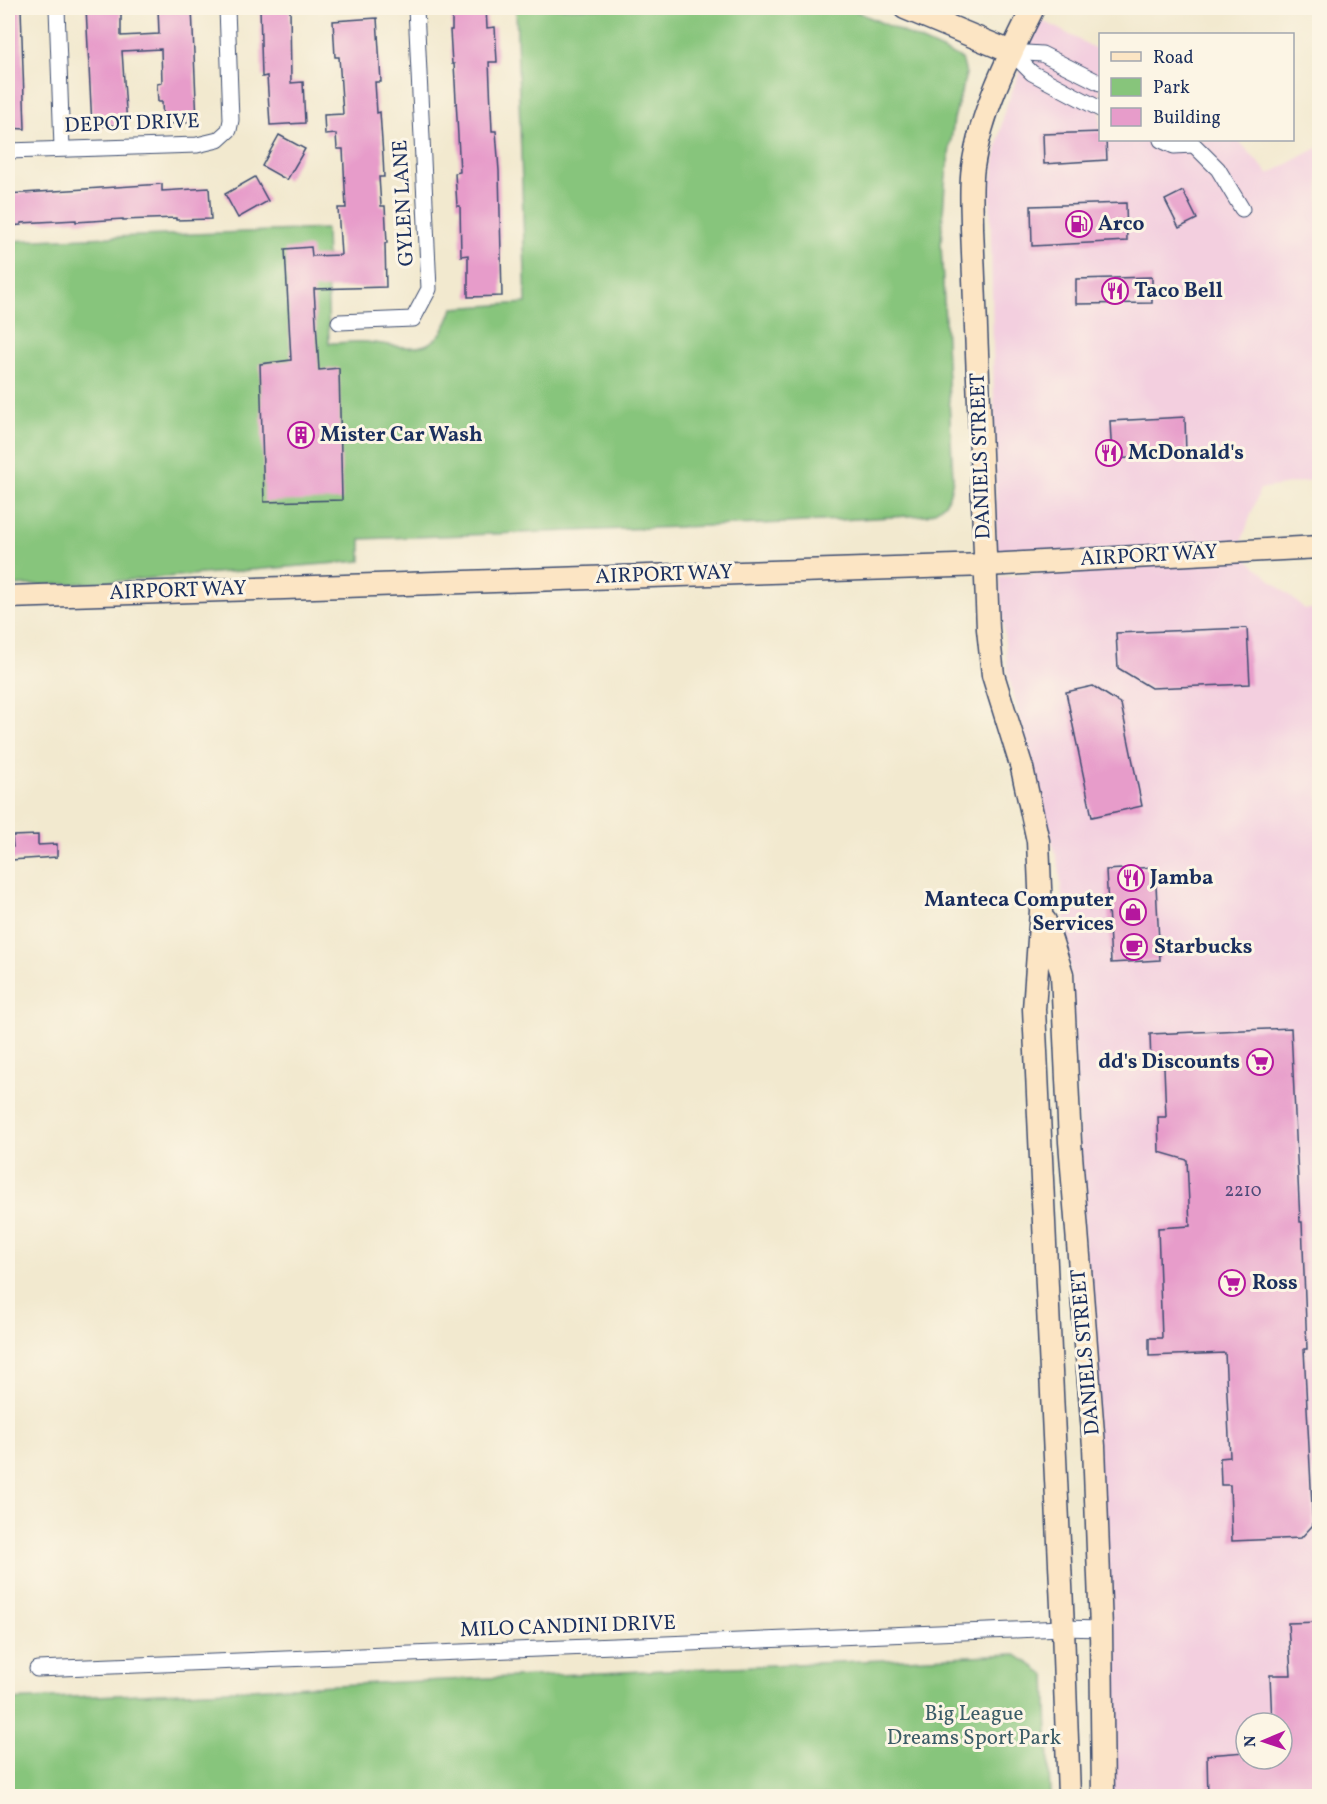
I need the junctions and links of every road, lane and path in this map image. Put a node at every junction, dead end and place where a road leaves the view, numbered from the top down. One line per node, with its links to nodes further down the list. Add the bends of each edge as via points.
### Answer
1 (57, 8): 11 (street)
2 (227, 8): 11 (street, DEPOT DRIVE, via 231,120 229,130 219,140 197,145)
3 (416, 8): 14 (street, GYLEN LANE, via 429,289 413,318)
4 (905, 8): 6 (main road)
5 (1033, 8): 6 (main road, DANIELS STREET)
6 (1011, 52): 7 (street, via 1042,54); 8 (street, via 1032,73); 16 (main road, DANIELS STREET, via 986,114 973,170)
7 (1099, 82)
8 (1099, 108)
9 (1163, 141): 10 (street, via 1174,146)
10 (1191, 142): 13 (street, via 1218,169)
11 (62, 148): 12 (street, DEPOT DRIVE)
12 (8, 151)
13 (1242, 209)
14 (339, 322)
15 (1320, 547): 16 (main road, AIRPORT WAY)
16 (986, 565): 17 (main road, AIRPORT WAY); 18 (main road, DANIELS STREET, via 993,675 1022,768 1038,841)
17 (8, 597)
18 (1041, 911): 19 (main road, DANIELS STREET, via 1034,1009); 20 (main road, DANIELS STREET, via 1062,974 1070,1142 1094,1446)
19 (1063, 1628): 20 (street, MILO CANDINI DRIVE); 21 (street, MILO CANDINI DRIVE); 22 (main road, DANIELS STREET)
20 (1101, 1629): 23 (main road, DANIELS STREET)
21 (37, 1669)
22 (1069, 1797)
23 (1103, 1797)

